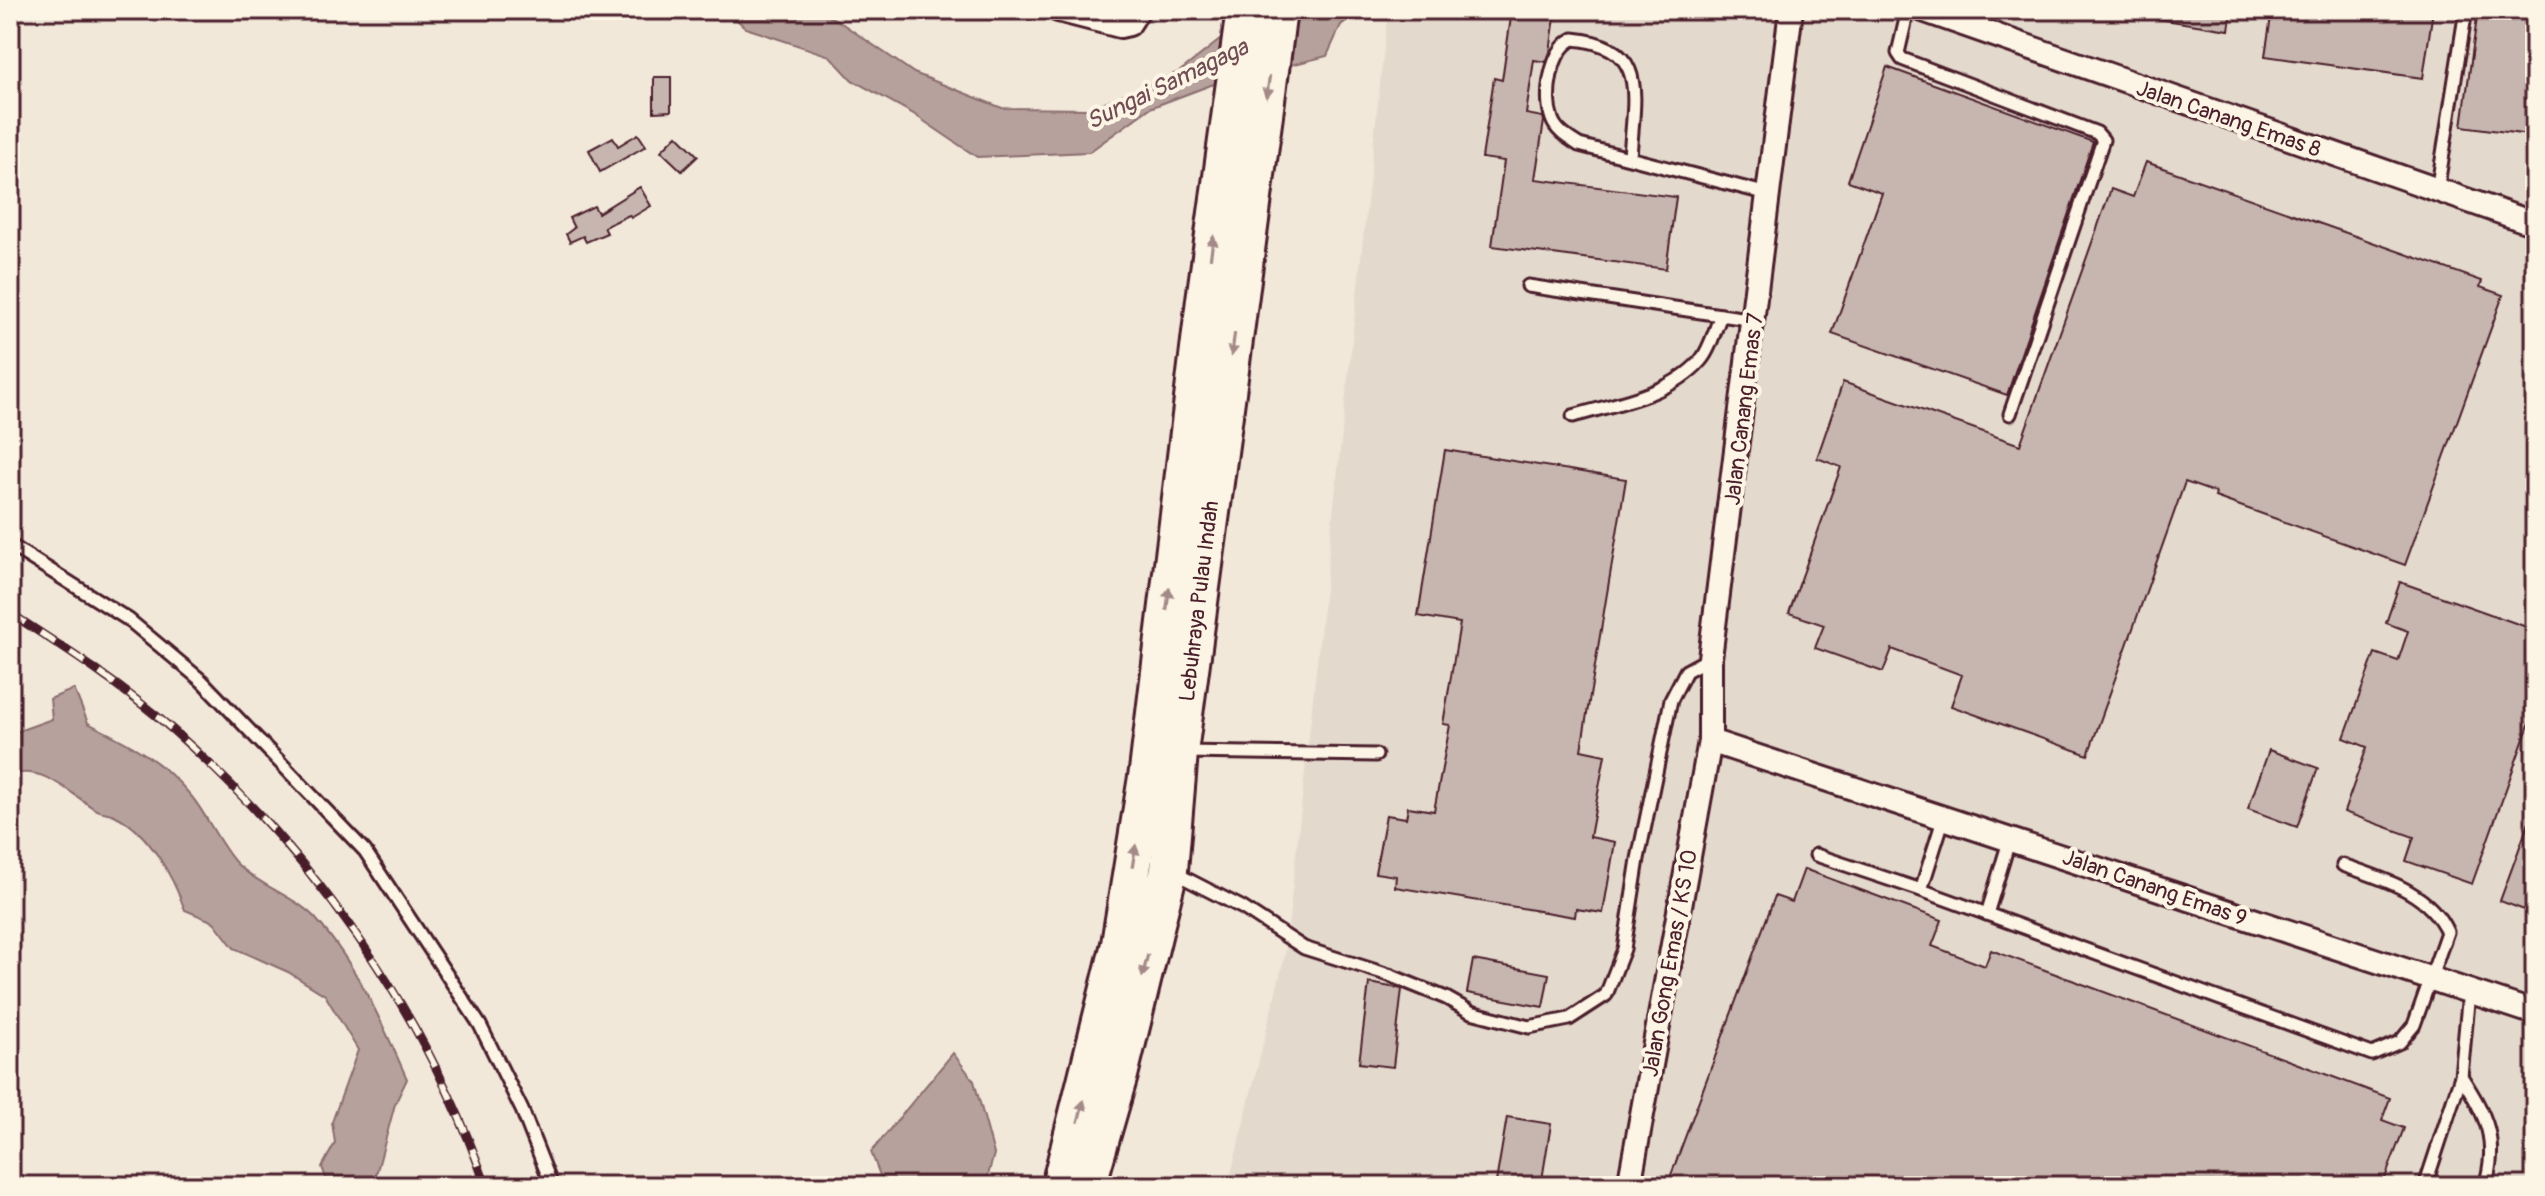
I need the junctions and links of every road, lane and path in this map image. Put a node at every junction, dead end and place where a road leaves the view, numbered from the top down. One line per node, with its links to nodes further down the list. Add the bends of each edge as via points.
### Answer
1 (1061, 10): 2 (street, via 1120,26 1129,24)
2 (1138, 10)
3 (1245, 10): 16 (main road, Lebuhraya Pulau Indah, one-way to 3)
4 (1278, 10): 16 (main road, Lebuhraya Pulau Indah, one-way to 16)
5 (1791, 10): 11 (street, Jalan Canang Emas 7)
6 (1908, 10): 17 (lane, via 1898,53 1902,59 2097,133 2103,140)
7 (1923, 10): 10 (street, Jalan Canang Emas 8)
8 (2466, 10): 10 (lane)
9 (1630, 158): 9 (lane, via 1634,83 1627,63 1612,48 1573,39 1557,55 1548,98 1553,121 1579,145); 11 (lane)
10 (2437, 192): 12 (street, Jalan Canang Emas 8)
11 (1768, 194): 15 (street, Jalan Canang Emas 7)
12 (2535, 224)
13 (1528, 286): 14 (lane)
14 (1721, 315): 15 (lane); 18 (lane, via 1702,360 1683,375 1651,392)
15 (1755, 321): 20 (street, Jalan Canang Emas 7)
16 (1207, 413): 22 (main road, Lebuhraya Pulau Indah); 36 (main road, Lebuhraya Pulau Indah, one-way to 16, via 1120,944)
17 (2010, 414)
18 (1573, 416)
19 (10, 545): 35 (lane, via 129,620 202,681 365,851 480,1025)
20 (1710, 658): 21 (street, Jalan Canang Emas 7); 28 (lane, via 1686,671 1671,700 1624,949 1606,995 1569,1019 1529,1027 1471,1012 1389,975 1304,948 1243,908)
21 (1710, 741): 24 (street, Jalan Canang Emas 9); 38 (street, Jalan Gong Emas / KS 10)
22 (1179, 752): 23 (lane); 28 (main road, Lebuhraya Pulau Indah)
23 (1376, 755)
24 (1944, 817): 25 (street, Jalan Canang Emas 9); 29 (lane)
25 (2010, 838): 30 (lane); 31 (street, Jalan Canang Emas 9)
26 (1816, 855): 29 (lane)
27 (2343, 865): 31 (lane, via 2398,885 2439,913 2447,932)
28 (1169, 870): 37 (main road, Lebuhraya Pulau Indah, one-way to 37)
29 (1921, 890): 30 (lane)
30 (1987, 914): 31 (lane, via 2372,1054 2407,1034)
31 (2432, 980): 32 (street, Jalan Canang Emas 9)
32 (2469, 992): 33 (street, Jalan Canang Emas 9); 34 (lane)
33 (2535, 1013)
34 (2461, 1076): 39 (lane); 40 (lane, via 2482,1109 2491,1137 2492,1162)
35 (552, 1186)
36 (1060, 1186)
37 (1087, 1186)
38 (1629, 1186)
39 (2425, 1186)
40 (2485, 1186)

